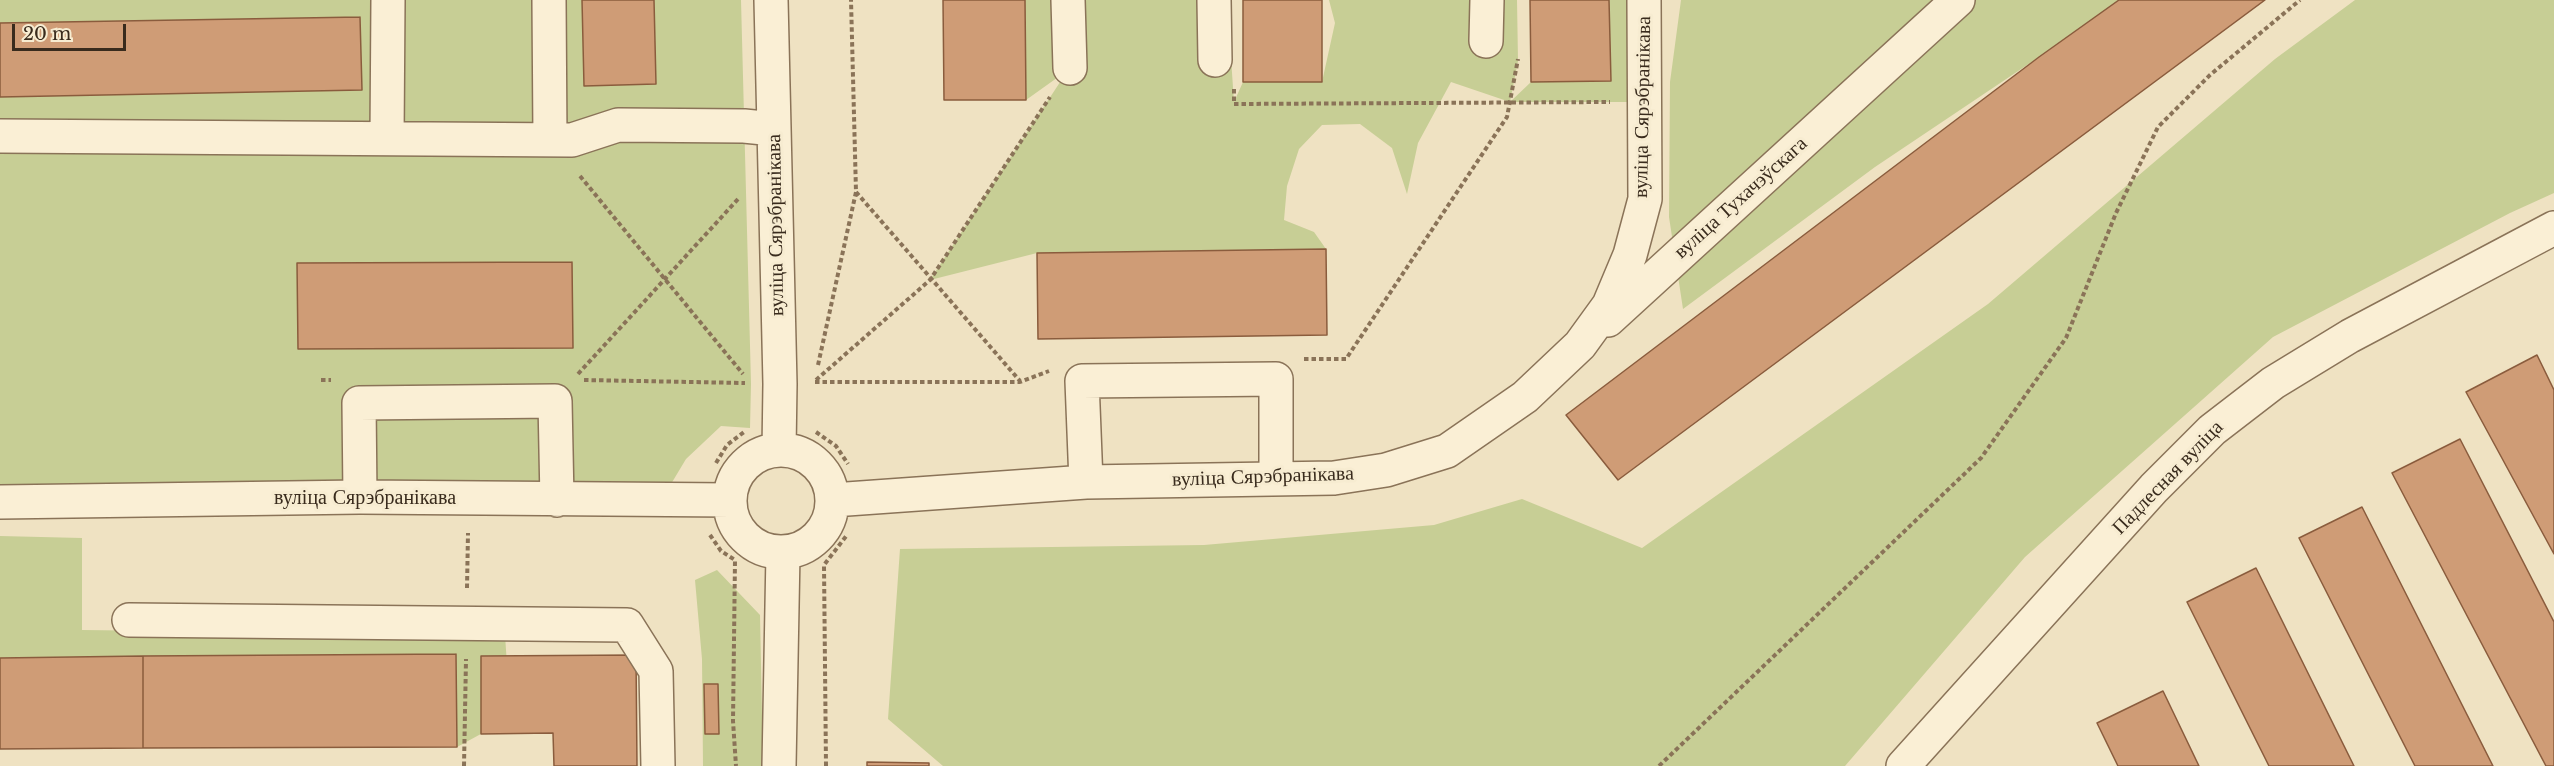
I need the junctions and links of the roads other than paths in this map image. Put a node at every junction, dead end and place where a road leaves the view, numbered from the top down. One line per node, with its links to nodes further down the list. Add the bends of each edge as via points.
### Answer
1 (388, 0): 14 (street)
2 (549, 0): 15 (street)
3 (771, 0): 12 (street, вуліца Сярэбранікава)
4 (1068, 0): 10 (street)
5 (1214, 0): 11 (street)
6 (1487, 0): 9 (street)
7 (1644, 0): 17 (street, вуліца Сярэбранікава, via 1644,199 1626,266 1609,305 1580,345)
8 (1958, 0): 17 (street, вуліца Тухачэўскага)
9 (1486, 41)
10 (1070, 68)
11 (1224, 71)
12 (774, 129): 15 (street, via 618,125 572,140); 18 (street, вуліца Сярэбранікава)
13 (0, 136): 14 (street)
14 (387, 138): 15 (street)
15 (550, 139)
16 (2554, 228): 30 (street, Падлесная вуліца, via 2350,336 2273,383 2212,429)
17 (1525, 397): 19 (street, вуліца Сярэбранікава, via 1447,451 1386,470 1334,478)
18 (779, 450): 22 (street, via 750,460); 24 (street, via 802,455 822,470)
19 (1276, 479): 20 (street, вуліца Сярэбранікава); 20 (street, via 1276,379 1082,381)
20 (1086, 482): 24 (street, вуліца Сярэбранікава)
21 (360, 497): 23 (street, вуліца Сярэбранікава); 23 (street, via 359,403 555,401); 25 (street, вуліца Сярэбранікава)
22 (718, 499): 23 (street, вуліца Сярэбранікава); 26 (street, via 740,531 759,547)
23 (557, 500)
24 (844, 500): 26 (street, via 819,536 799,550)
25 (0, 502)
26 (783, 553): 29 (street)
27 (129, 620): 28 (street, via 627,625 656,671)
28 (658, 766)
29 (779, 766)
30 (1903, 766)

